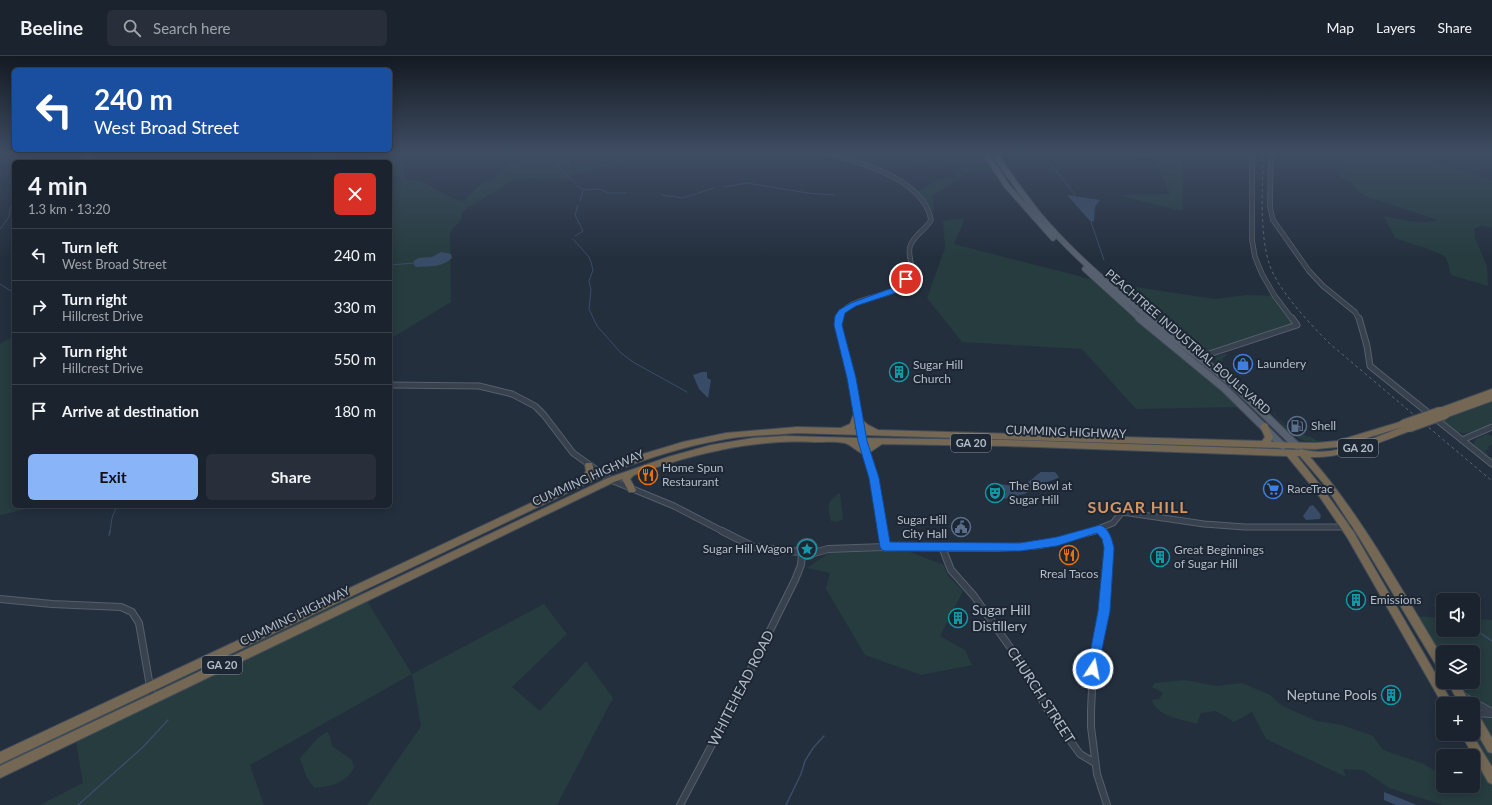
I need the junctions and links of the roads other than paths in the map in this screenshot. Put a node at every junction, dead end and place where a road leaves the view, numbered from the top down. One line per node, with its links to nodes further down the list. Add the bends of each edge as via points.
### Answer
1 (910, 188): 12 (street, via 920,196 931,220 911,244 908,252 910,270 900,286 853,305 839,316 838,325)
2 (1009, 188): 7 (main road, PEACHTREE INDUSTRIAL BOULEVARD, via 1040,225 1122,304)
3 (1017, 188): 6 (main road, PEACHTREE INDUSTRIAL BOULEVARD, via 1047,224 1084,262)
4 (1252, 188): 6 (street, via 1252,240 1258,266 1284,309 1298,325)
5 (1270, 188): 20 (street, via 1273,220 1309,271 1355,312 1360,320 1370,366)
6 (1200, 357): 7 (street); 23 (main road, PEACHTREE INDUSTRIAL BOULEVARD, via 1256,405)
7 (1190, 360): 13 (main road, PEACHTREE INDUSTRIAL BOULEVARD)
8 (392, 385): 29 (street, via 479,386 512,394 535,406 574,453)
9 (1492, 392): 11 (highway, GA 20)
10 (1492, 398): 11 (highway, GA 20)
11 (1442, 413): 14 (highway, GA 20, bridge)
12 (858, 418): 16 (highway, via 853,426); 17 (street); 18 (highway, via 865,427)
13 (1264, 426): 21 (highway, via 1269,437 1266,443); 22 (main road, PEACHTREE INDUSTRIAL BOULEVARD)
14 (1406, 426): 23 (highway, GA 20, via 1337,444); 27 (highway, GA 20, via 1358,448)
15 (1492, 427): 20 (street)
16 (842, 432): 17 (highway, CUMMING HIGHWAY / GA 20); 31 (highway, CUMMING HIGHWAY / GA 20, via 790,431 726,436 659,451)
17 (862, 437): 18 (highway, CUMMING HIGHWAY / GA 20); 19 (highway, CUMMING HIGHWAY / GA 20); 24 (street)
18 (882, 437): 21 (highway, CUMMING HIGHWAY / GA 20); 24 (highway); 25 (highway, CUMMING HIGHWAY / GA 20)
19 (846, 440): 24 (highway); 30 (highway, CUMMING HIGHWAY / GA 20, via 793,438 754,441 691,452)
20 (1462, 440): 28 (street)
21 (1260, 445): 22 (highway, GA 20)
22 (1283, 446): 23 (highway, GA 20); 25 (highway, PEACHTREE INDUSTRIAL BOULEVARD)
23 (1297, 446): 26 (highway, PEACHTREE INDUSTRIAL BOULEVARD)
24 (866, 452): 41 (street, via 874,478)
25 (1290, 454): 26 (highway, GA 20); 36 (highway, PEACHTREE INDUSTRIAL BOULEVARD)
26 (1304, 454): 27 (highway, GA 20); 33 (highway, PEACHTREE INDUSTRIAL BOULEVARD)
27 (1324, 454): 33 (highway, via 1317,460)
28 (1492, 464)
29 (589, 465): 31 (street); 34 (highway, via 590,471)
30 (631, 472): 32 (highway, CUMMING HIGHWAY / GA 20); 35 (highway, via 626,479)
31 (602, 473): 32 (street); 34 (highway, CUMMING HIGHWAY / GA 20)
32 (611, 480): 35 (street); 55 (highway, CUMMING HIGHWAY / GA 20)
33 (1327, 482): 37 (highway, PEACHTREE INDUSTRIAL BOULEVARD)
34 (581, 483): 50 (highway, CUMMING HIGHWAY / GA 20)
35 (632, 490): 44 (street, via 674,506 747,544)
36 (1346, 527): 37 (street); 38 (street, via 1245,527 1122,512 1113,523); 53 (highway, PEACHTREE INDUSTRIAL BOULEVARD)
37 (1358, 527): 49 (highway, PEACHTREE INDUSTRIAL BOULEVARD)
38 (1100, 529): 42 (street, via 1041,545 998,548); 62 (street, via 1109,543 1104,611 1091,694)
39 (801, 545): 40 (street); 44 (street); 45 (street)
40 (812, 545): 43 (street); 46 (street, via 815,548)
41 (885, 547): 42 (street); 43 (street)
42 (942, 547): 62 (street, CHURCH STREET, via 951,570 974,596 1033,680 1044,706 1080,754)
43 (828, 549): 46 (street)
44 (785, 550): 45 (street)
45 (801, 553): 46 (street); 47 (street, WHITEHEAD ROAD, via 803,558)
46 (812, 554): 47 (street, WHITEHEAD ROAD)
47 (799, 569): 65 (street, WHITEHEAD ROAD, via 713,744)
48 (0, 599): 50 (street, via 121,607 132,612 140,623)
49 (1436, 655)
50 (150, 687): 55 (street); 61 (highway, CUMMING HIGHWAY / GA 20)
51 (1456, 689): 52 (highway)
52 (1459, 693): 54 (highway); 56 (street)
53 (1444, 697)
54 (1462, 697)
55 (152, 698): 63 (highway, CUMMING HIGHWAY / GA 20)
56 (1492, 713): 57 (street)
57 (1480, 714)
58 (1480, 727): 60 (highway)
59 (1470, 741): 64 (highway)
60 (1492, 748)
61 (0, 758)
62 (1093, 762): 66 (street)
63 (0, 772)
64 (1492, 778)
65 (680, 805)
66 (1107, 805)

